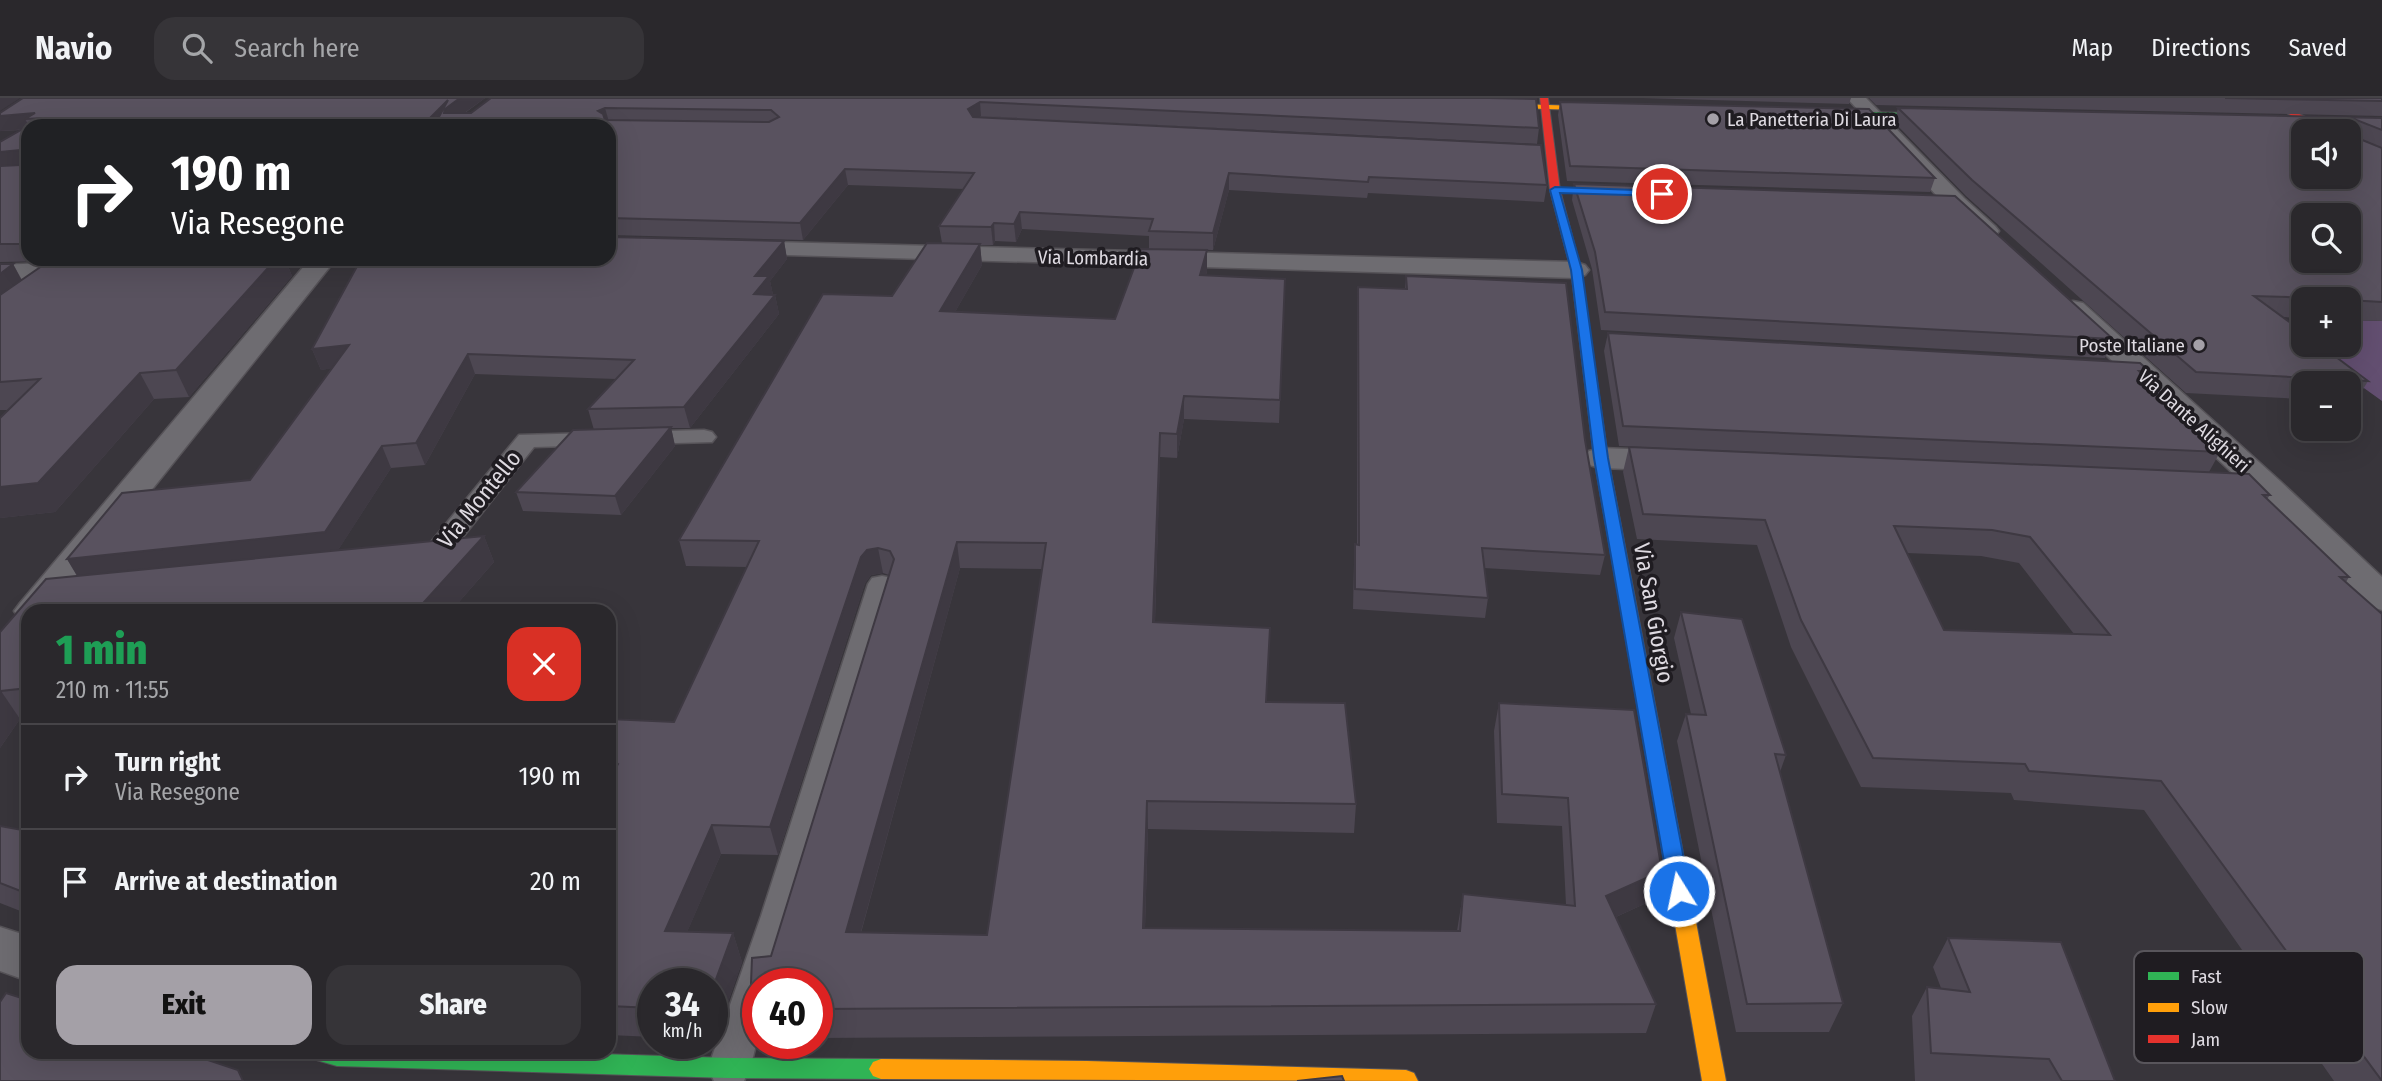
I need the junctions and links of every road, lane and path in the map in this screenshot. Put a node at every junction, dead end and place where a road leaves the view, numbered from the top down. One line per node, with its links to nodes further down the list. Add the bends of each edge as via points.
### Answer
1 (2262, 98): 8 (street)
2 (1545, 103): 3 (street); 5 (street); 12 (street, Via San Giorgio)
3 (1465, 105)
4 (1864, 106): 6 (street); 7 (street); 16 (street, via 1943,203)
5 (1625, 109)
6 (1804, 112)
7 (1969, 116)
8 (2308, 119)
9 (2273, 123): 10 (street)
10 (2291, 124)
11 (1524, 151): 12 (street)
12 (1551, 153): 13 (street, Via San Giorgio)
13 (1555, 190): 14 (street); 20 (street, Via San Giorgio)
14 (1583, 191)
15 (706, 247): 20 (street, Via Lombardia)
16 (2006, 249)
17 (309, 266): 35 (street)
18 (116, 269): 19 (street)
19 (62, 270): 21 (street); 23 (street)
20 (1576, 270): 27 (street, Via San Giorgio, via 1599,341)
21 (0, 273)
22 (2056, 294): 25 (street, Via Dante Alighieri)
23 (21, 301)
24 (2097, 369): 25 (street)
25 (2139, 371): 30 (street, Via Dante Alighieri)
26 (704, 437): 31 (lane, Via Montello, via 527,440 434,555)
27 (1601, 458): 28 (street); 43 (street, Via San Giorgio)
28 (1712, 463)
29 (2226, 486): 30 (street)
30 (2268, 488): 34 (street, Via Dante Alighieri)
31 (392, 559)
32 (883, 584): 40 (lane)
33 (86, 593): 36 (lane)
34 (2382, 597)
35 (39, 604)
36 (58, 604)
37 (0, 948): 38 (street)
38 (21, 956)
39 (326, 1063): 40 (street)
40 (729, 1068): 41 (street)
41 (1088, 1076): 42 (street)
42 (1406, 1081)
43 (1714, 1081)

